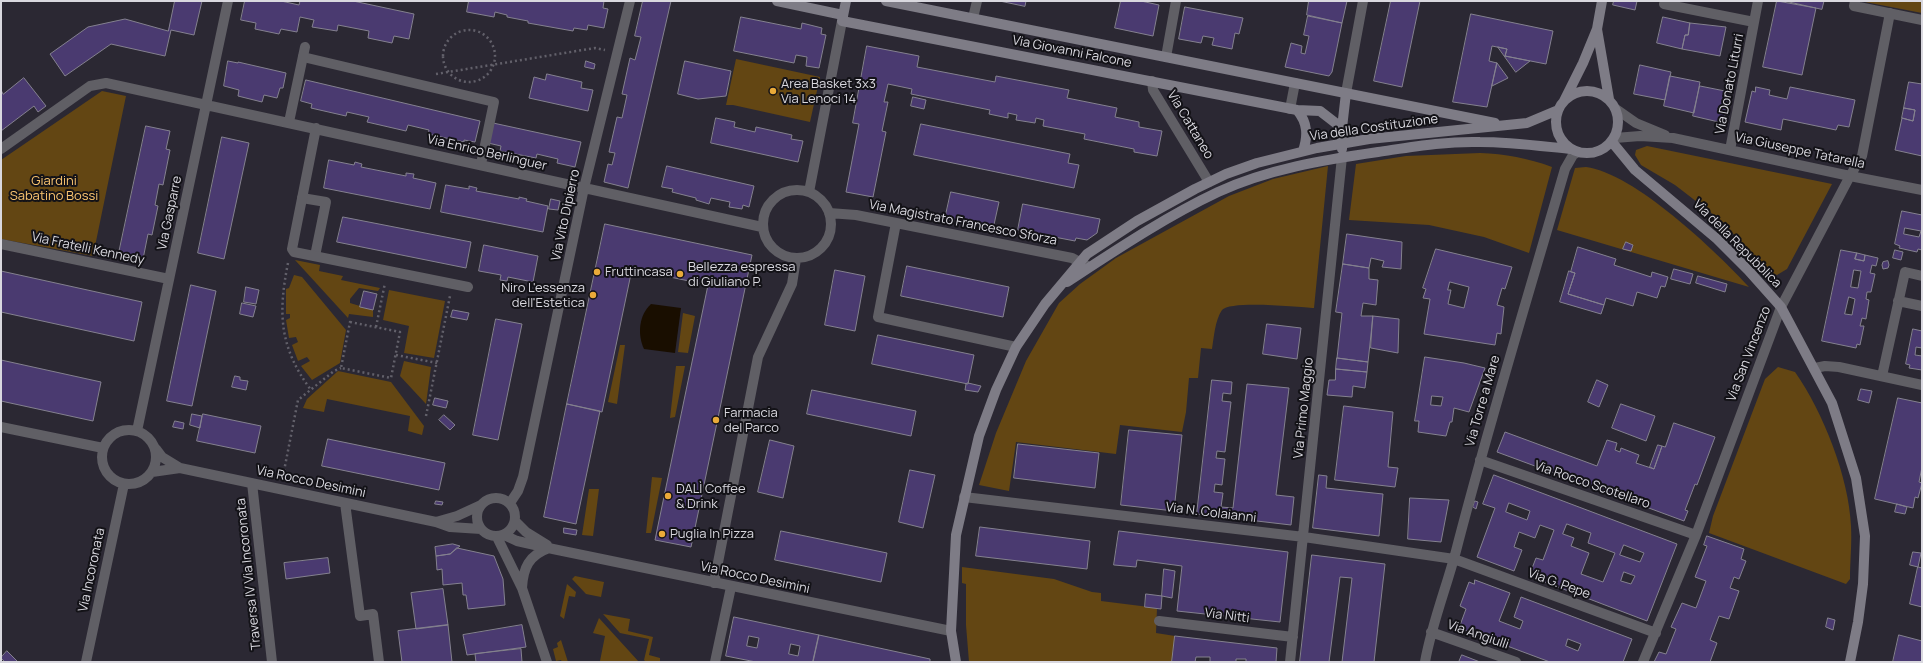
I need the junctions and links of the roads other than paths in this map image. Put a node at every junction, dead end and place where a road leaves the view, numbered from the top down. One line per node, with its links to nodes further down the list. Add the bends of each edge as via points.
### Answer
1 (228, 1): 27 (street, Via Gasparre)
2 (630, 1): 46 (street, Via Vito Dipierro)
3 (778, 1): 14 (street, Via Giovanni Falcone)
4 (846, 1): 14 (street)
5 (886, 1): 15 (street)
6 (977, 1): 15 (street)
7 (1176, 1): 21 (street)
8 (1363, 1): 24 (street)
9 (1602, 1): 18 (street)
10 (1665, 1): 17 (street, Via Donato Liturri, via 1664,4)
11 (1758, 1): 17 (street, Via Donato Liturri)
12 (1855, 1): 13 (street, via 1854,6)
13 (1890, 13): 16 (street); 44 (street, Via San Vincenzo, via 1862,156)
14 (843, 18): 22 (street, Via Giovanni Falcone); 48 (street)
15 (973, 18): 21 (street)
16 (1922, 20)
17 (1754, 22): 40 (street, Via Donato Liturri)
18 (1597, 29): 25 (street); 26 (street)
19 (305, 47): 20 (street)
20 (303, 57): 31 (street); 43 (street, via 494,102)
21 (1166, 57): 23 (street)
22 (1152, 81): 28 (street, Via Giovanni Falcone); 45 (street, Via Cattaneo, via 1153,90)
23 (1295, 83): 24 (street); 28 (street)
24 (1346, 93): 32 (street); 34 (street)
25 (1608, 99): 26 (street, via 1600,93 1581,91); 29 (street)
26 (1564, 101): 30 (street)
27 (206, 104): 31 (street, Via Enrico Berlinguer); 38 (street, Via Enrico Berlinguer, via 106,83 90,86); 59 (street, Via Gasparre)
28 (1294, 109): 34 (street, Via Giovanni Falcone, via 1320,111); 41 (street, via 1304,118 1306,127 1307,136)
29 (1616, 109): 35 (street, Via Giuseppe Tatarella, via 1636,123); 36 (street, via 1619,119)
30 (1558, 110): 32 (street, Via della Costituzione, via 1528,123); 39 (street, via 1558,136)
31 (289, 122): 33 (street, Via Enrico Berlinguer)
32 (1509, 125): 37 (street, Via della Costituzione, via 1377,138)
33 (316, 128): 43 (street, Via Enrico Berlinguer); 49 (street)
34 (1342, 128): 37 (street)
35 (1673, 138): 36 (street, Via Giuseppe Tatarella, via 1640,136); 40 (street, Via Giuseppe Tatarella)
36 (1614, 140): 39 (street, via 1600,151 1585,154); 63 (street, Via della Repubblica, via 1635,170 1717,239)
37 (1342, 144): 41 (street, Via della Costituzione); 42 (street)
38 (1, 149)
39 (1574, 150): 42 (street, Via della Costituzione, via 1493,142 1455,142); 73 (street, Via Torre a Mare, via 1565,169)
40 (1730, 150): 44 (street, Via Giuseppe Tatarella)
41 (1303, 151): 45 (street, Via della Costituzione, via 1257,163)
42 (1342, 157): 57 (street, Via della Costituzione, via 1250,179 1217,193 1162,221); 87 (street, Via Primo Maggio)
43 (481, 164): 46 (street, Via Enrico Berlinguer)
44 (1850, 176): 47 (street, Via Giuseppe Tatarella); 63 (street, Via San Vincenzo)
45 (1209, 182): 56 (street, Via della Costituzione, via 1136,221 1087,254)
46 (584, 188): 52 (street, Via Enrico Berlinguer); 80 (street, Via Vito Dipierro, via 523,477)
47 (1922, 190)
48 (809, 192): 50 (street, via 818,196); 52 (street, via 797,189 775,196 767,205)
49 (302, 198): 54 (street, via 292,249 294,252); 54 (street, via 326,202)
50 (829, 213): 51 (street, Via Magistrato Francesco Sforza, via 856,215); 55 (street, via 830,234 825,244 817,252)
51 (896, 224): 56 (street, Via Magistrato Francesco Sforza, via 1072,258); 65 (street, via 878,317)
52 (762, 227): 55 (street, via 764,237 777,253)
53 (1, 244): 59 (street, Via Fratelli Kennedy)
54 (315, 256): 61 (street)
55 (796, 259): 90 (street, via 792,284 758,357)
56 (1080, 262): 57 (street, Via Magistrato Francesco Sforza); 60 (street, Via della Costituzione)
57 (1089, 267): 60 (street, Via della Costituzione)
58 (1922, 276): 62 (street, via 1905,272)
59 (169, 279): 70 (street, Via Gasparre)
60 (1062, 285): 65 (street, Via della Costituzione, via 1045,304)
61 (468, 287)
62 (1898, 301): 64 (street); 67 (street)
63 (1781, 306): 66 (street, Via della Repubblica); 85 (street, Via San Vincenzo)
64 (1922, 306)
65 (1016, 347): 78 (street, Via della Costituzione, via 979,436)
66 (1815, 368): 67 (street, via 1839,366); 108 (street, Via della Repubblica, via 1832,403 1856,478 1865,536 1863,584)
67 (1882, 376): 68 (street)
68 (1922, 384)
69 (1, 427): 71 (street)
70 (137, 431): 71 (street, via 129,430 113,435); 72 (street, via 148,438)
71 (103, 448): 77 (street, via 102,457 106,472 117,482)
72 (156, 449): 74 (street, Via Rocco Desimini, via 162,457); 75 (street, via 156,465)
73 (1480, 460): 85 (street, Via Rocco Scotellaro); 89 (street, Via Torre a Mare)
74 (180, 468): 75 (street, Via Rocco Desimini); 76 (street, Via Rocco Desimini)
75 (152, 472): 77 (street, via 140,482)
76 (252, 483): 79 (street, Via Rocco Desimini); 99 (street, Traversa IV Via Incoronata)
77 (124, 484): 98 (street, Via Incoronata)
78 (964, 498): 87 (street, Via N. Colaianni); 94 (street, Via della Costituzione, via 956,535)
79 (345, 503): 83 (street, Via Rocco Desimini); 100 (street, via 360,616 373,614)
80 (510, 503): 81 (street, Via Rocco Desimini, via 498,498 485,501); 82 (street, Via Rocco Desimini)
81 (481, 505): 83 (street, Via Rocco Desimini); 84 (street, via 477,518)
82 (516, 521): 86 (street, via 511,530); 88 (street, Via Rocco Desimini, via 526,532)
83 (436, 522): 84 (street, Via Rocco Desimini, via 450,527)
84 (481, 529): 86 (street, Via Rocco Desimini, via 491,536)
85 (1696, 535): 96 (street, Via San Vincenzo)
86 (501, 536): 88 (street, Via Rocco Desimini); 92 (street)
87 (1304, 537): 89 (street, Via N. Colaianni); 97 (street, Via Primo Maggio)
88 (551, 549): 90 (street, Via Rocco Desimini); 92 (street, via 532,557 523,575)
89 (1454, 559): 95 (street, Via Torre a Mare); 96 (street, Via G. Pepe)
90 (714, 584): 91 (street, Via Rocco Desimini)
91 (731, 587): 94 (street, Via Rocco Desimini); 102 (street)
92 (522, 588): 101 (street)
93 (1159, 621): 97 (street, Via Nitti)
94 (951, 631): 103 (street, Via della Costituzione)
95 (1430, 632): 105 (street, Via Torre a Mare); 106 (street, Via Angiulli)
96 (1656, 632): 107 (street, Via San Vincenzo)
97 (1293, 636): 104 (street, Via Primo Maggio)
98 (86, 662)
99 (272, 662)
100 (379, 662)
101 (547, 662)
102 (715, 662)
103 (956, 662)
104 (1290, 662)
105 (1425, 662)
106 (1516, 662)
107 (1643, 662)
108 (1850, 662)

